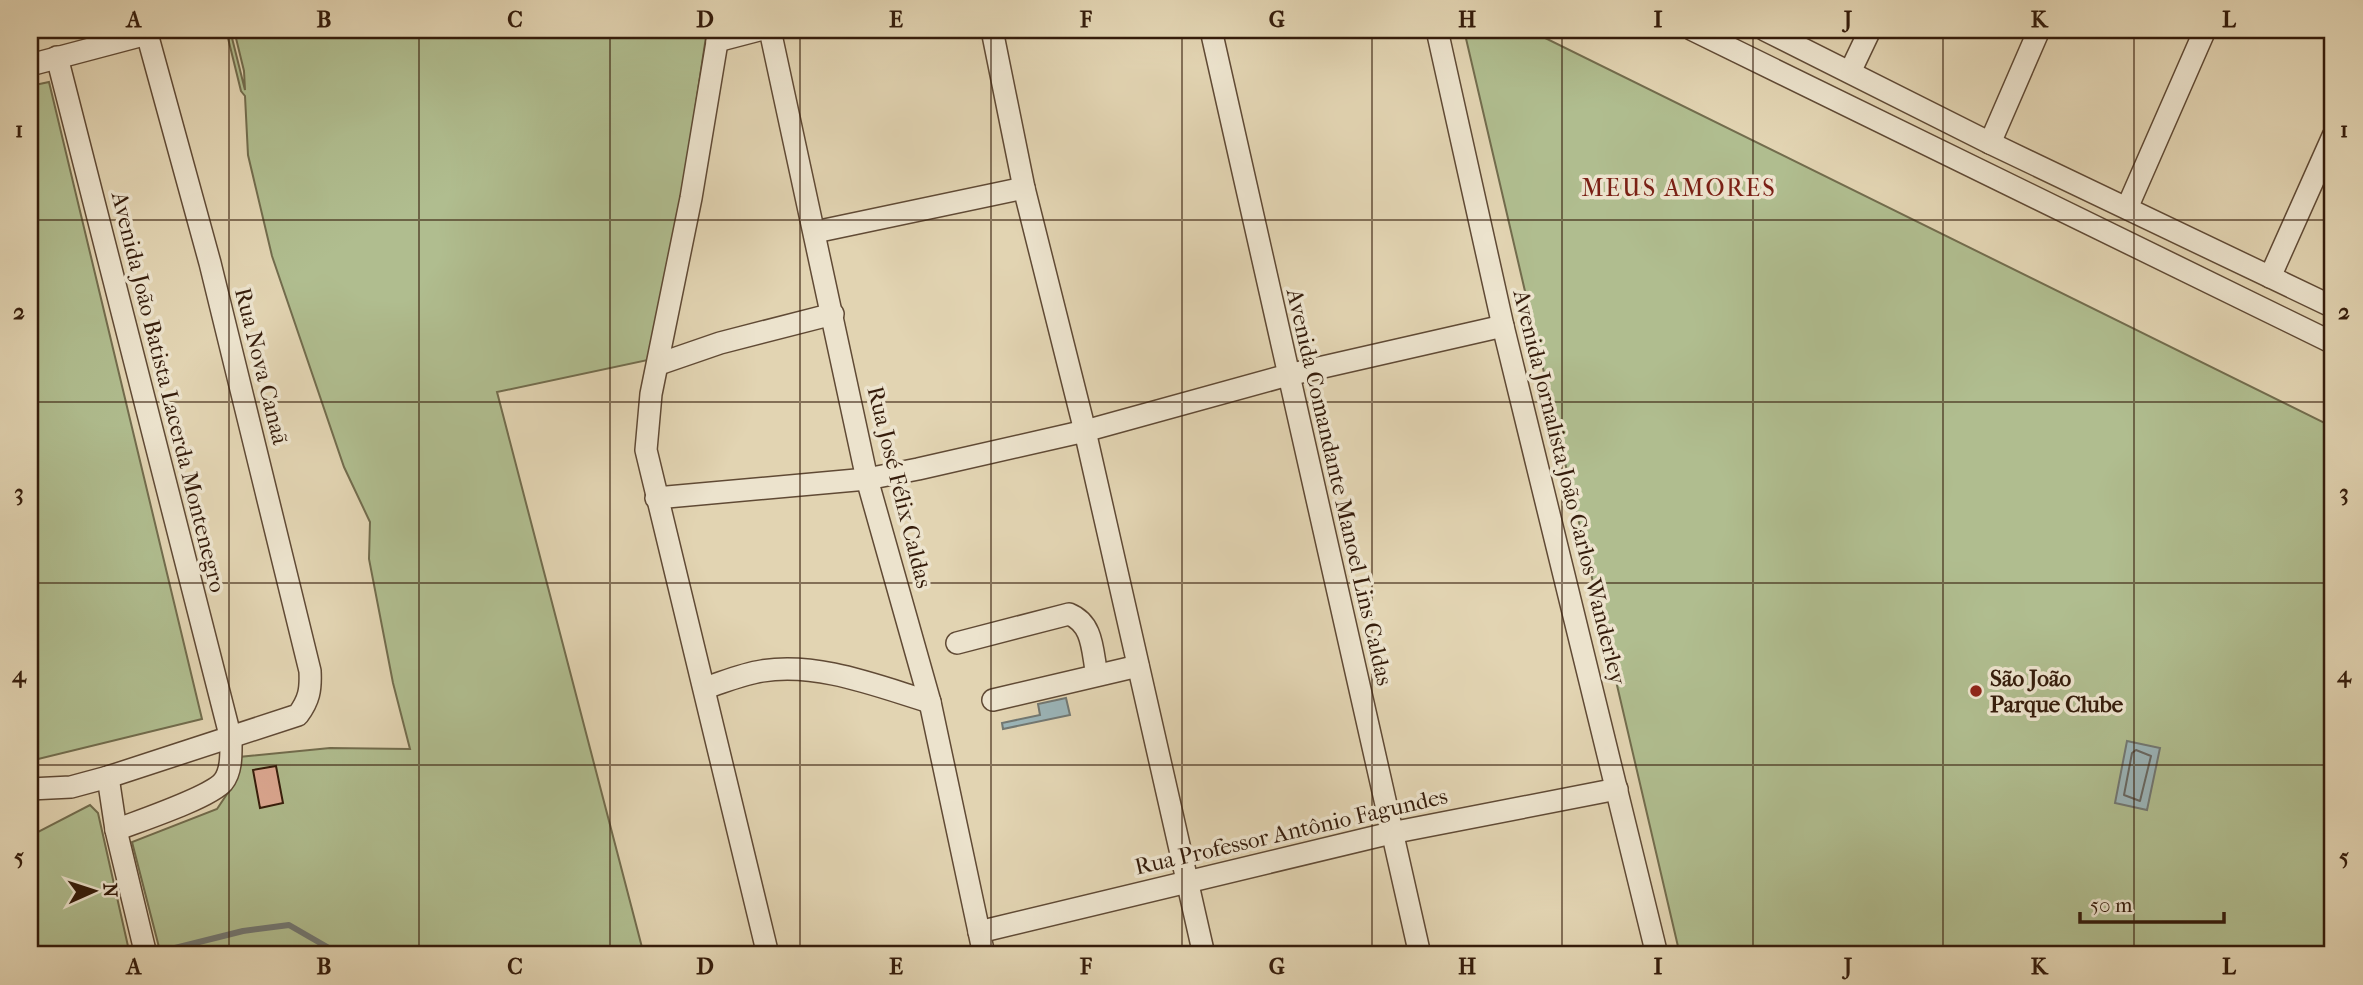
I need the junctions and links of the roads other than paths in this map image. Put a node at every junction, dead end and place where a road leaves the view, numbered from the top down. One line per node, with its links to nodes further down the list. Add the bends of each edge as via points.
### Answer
1 (758, 30): 12 (street)
2 (770, 30): 25 (street, Rua José Félix Caldas)
3 (992, 30): 22 (street)
4 (1211, 30): 33 (street, Avenida Comandante Manoel Lins Caldas)
5 (1437, 30): 30 (street, Avenida Jornalista João Carlos Wanderley)
6 (1693, 30): 18 (street)
7 (1765, 30): 14 (street)
8 (1870, 30): 16 (street)
9 (2039, 30): 21 (street)
10 (2205, 30): 23 (street)
11 (147, 32): 13 (street); 43 (street, Rua Nova Canaã, via 210,264 310,671 309,700 298,715)
12 (718, 35): 32 (street)
13 (57, 57): 15 (street); 43 (street, Avenida João Batista Lacerda Montenegro)
14 (1828, 59): 16 (street); 18 (street)
15 (30, 65)
16 (1850, 72): 17 (street)
17 (1873, 83): 19 (street); 21 (street)
18 (1816, 88): 19 (street)
19 (1856, 109): 24 (street)
20 (2333, 136): 27 (street)
21 (1990, 143): 23 (street)
22 (1024, 188): 25 (street); 34 (street)
23 (2127, 208): 24 (street); 26 (street); 27 (street)
24 (2098, 227): 26 (street)
25 (815, 232): 29 (street, Rua José Félix Caldas)
26 (2131, 245): 31 (street)
27 (2270, 277): 28 (street)
28 (2333, 307)
29 (833, 314): 32 (street); 35 (street, Rua José Félix Caldas)
30 (1503, 326): 33 (street); 46 (street, Avenida Jornalista João Carlos Wanderley)
31 (2333, 343)
32 (659, 364): 36 (street, via 646,450)
33 (1288, 374): 34 (street); 48 (street, Avenida Comandante Manoel Lins Caldas)
34 (1084, 431): 35 (street); 38 (street)
35 (866, 479): 36 (street); 42 (street, Rua José Félix Caldas)
36 (656, 498): 40 (street)
37 (957, 643): 39 (street, via 1069,614 1088,628)
38 (1138, 666): 39 (street); 49 (street)
39 (1097, 675): 41 (street)
40 (705, 688): 42 (street, via 741,675 789,669 843,676); 52 (street)
41 (993, 700)
42 (930, 702): 50 (street, Rua José Félix Caldas)
43 (231, 739): 44 (street); 47 (street, via 231,758 222,783)
44 (108, 777): 45 (street, via 71,787); 47 (street)
45 (30, 789)
46 (1617, 789): 48 (street, Rua Professor Antônio Fagundes); 56 (street, Avenida Jornalista João Carlos Wanderley)
47 (116, 830): 51 (street)
48 (1391, 833): 49 (street, Rua Professor Antônio Fagundes); 55 (street, Avenida Comandante Manoel Lins Caldas)
49 (1187, 880): 50 (street, Rua Professor Antônio Fagundes); 54 (street)
50 (979, 932): 53 (street, Rua José Félix Caldas)
51 (146, 955)
52 (768, 955)
53 (984, 955)
54 (1204, 955)
55 (1420, 955)
56 (1657, 955)

